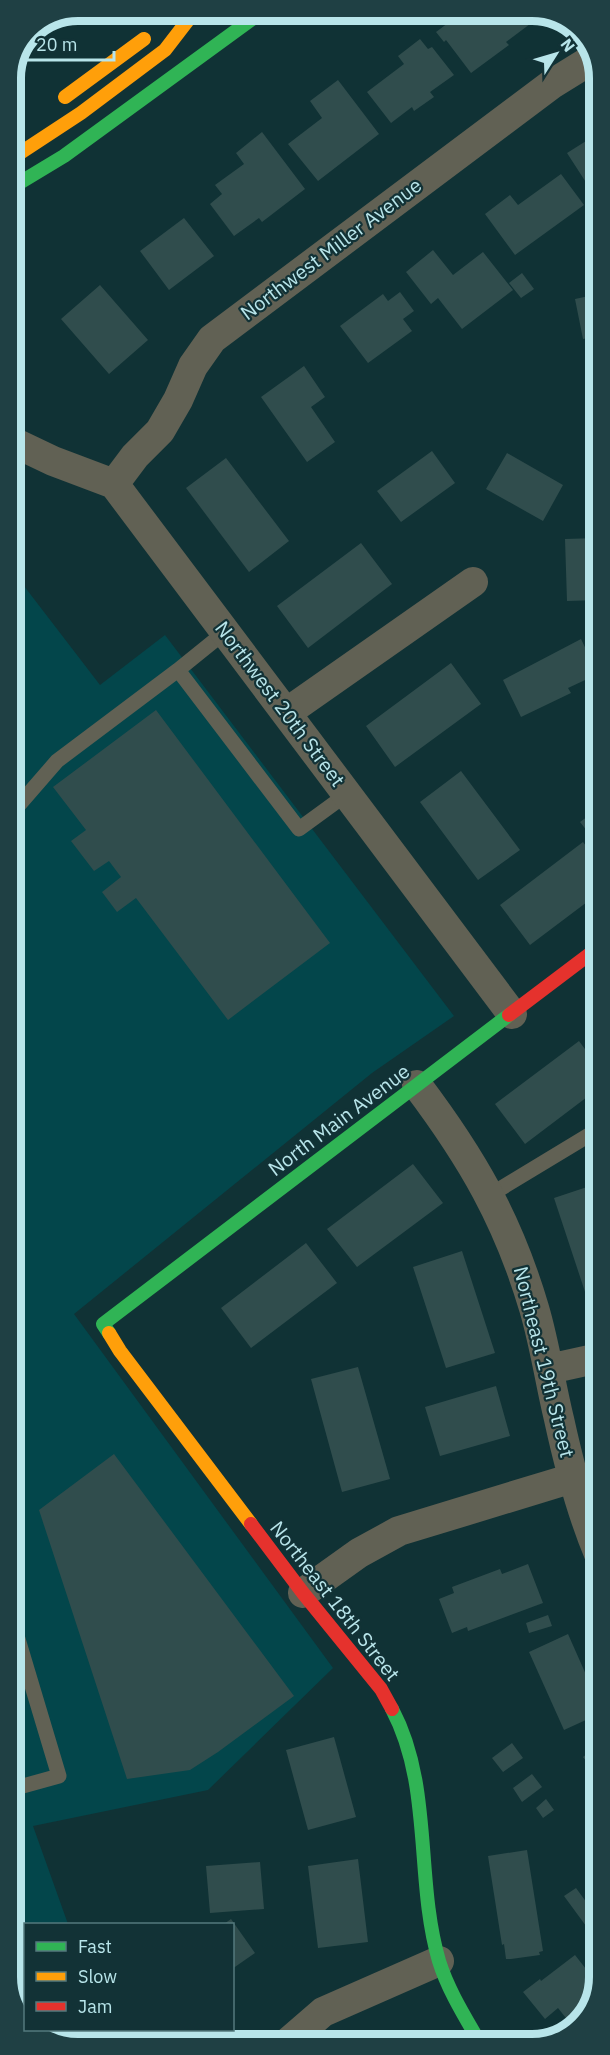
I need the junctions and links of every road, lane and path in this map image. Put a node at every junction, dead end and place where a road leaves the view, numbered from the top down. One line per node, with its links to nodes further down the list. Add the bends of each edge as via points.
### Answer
1 (187, 21): 8 (street, via 165,50 81,114)
2 (239, 21): 5 (street)
3 (250, 21): 5 (street)
4 (159, 28): 7 (street)
5 (230, 36): 9 (street, via 64,156)
6 (587, 63): 11 (street, Northwest Miller Avenue, via 543,91 212,339 193,366 160,431)
7 (51, 107)
8 (21, 153)
9 (21, 182)
10 (21, 446): 11 (street)
11 (114, 484): 13 (street, Northwest 20th Street)
12 (473, 582): 15 (street)
13 (225, 632): 14 (lane); 15 (street, Northwest 20th Street)
14 (178, 670): 16 (lane, via 299,829); 17 (lane, via 57,762)
15 (286, 713): 16 (street, Northwest 20th Street)
16 (347, 794): 19 (street, Northwest 20th Street)
17 (21, 803)
18 (589, 955): 19 (street, North Main Avenue)
19 (512, 1014): 20 (street, North Main Avenue)
20 (417, 1084): 22 (street, Northeast 19th Street, via 452,1131); 23 (street, North Main Avenue)
21 (589, 1135): 22 (lane)
22 (490, 1195): 25 (street, Northeast 19th Street, via 516,1253)
23 (103, 1324): 28 (street, Northeast 18th Street)
24 (589, 1360): 25 (street)
25 (549, 1370): 26 (street, Northeast 19th Street)
26 (573, 1478): 27 (street, Northeast 19th Street); 28 (street, via 399,1531 359,1553)
27 (589, 1525)
28 (303, 1593): 31 (street, Northeast 18th Street, via 381,1689 408,1749)
29 (21, 1649): 30 (lane, via 59,1776)
30 (21, 1787)
31 (439, 1961): 32 (street, via 323,2012); 33 (street, Northeast 18th Street)
32 (298, 2034)
33 (475, 2034)

